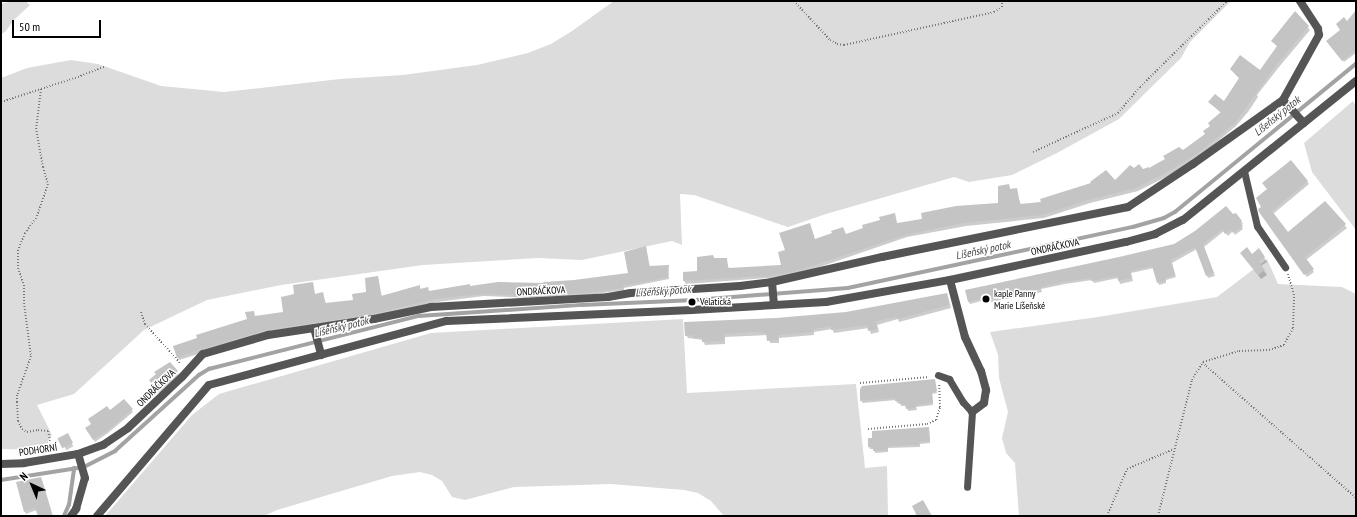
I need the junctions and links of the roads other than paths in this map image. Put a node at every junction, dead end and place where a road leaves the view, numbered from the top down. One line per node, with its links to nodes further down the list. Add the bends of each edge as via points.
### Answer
1 (1300, 1): 3 (street, ONDRÁČKOVA, via 1318,29 1319,35)
2 (1355, 84): 4 (street, ONDRÁČKOVA)
3 (1283, 100): 4 (street); 8 (street, ONDRÁČKOVA, via 1128,207 889,256)
4 (1302, 120): 5 (street, ONDRÁČKOVA)
5 (1244, 171): 6 (lane, via 1257,226); 7 (street, ONDRÁČKOVA, via 1188,217 1155,234)
6 (1285, 267)
7 (950, 280): 9 (street, ONDRÁČKOVA, via 826,302); 13 (street, via 965,337 981,371 986,390 984,404)
8 (772, 285): 9 (street); 10 (street, ONDRÁČKOVA, via 431,306 374,319)
9 (774, 302): 11 (street, ONDRÁČKOVA, via 447,321)
10 (314, 328): 11 (street); 14 (street, ONDRÁČKOVA, via 268,334 208,351 123,433)
11 (320, 351): 18 (street, ONDRÁČKOVA, via 209,385)
12 (938, 375): 13 (lane, via 949,379)
13 (972, 412): 16 (lane)
14 (79, 458): 15 (street, PODHORNÍ); 17 (street, via 85,474 83,489)
15 (1, 464)
16 (967, 487)
17 (71, 516)
18 (97, 516)

